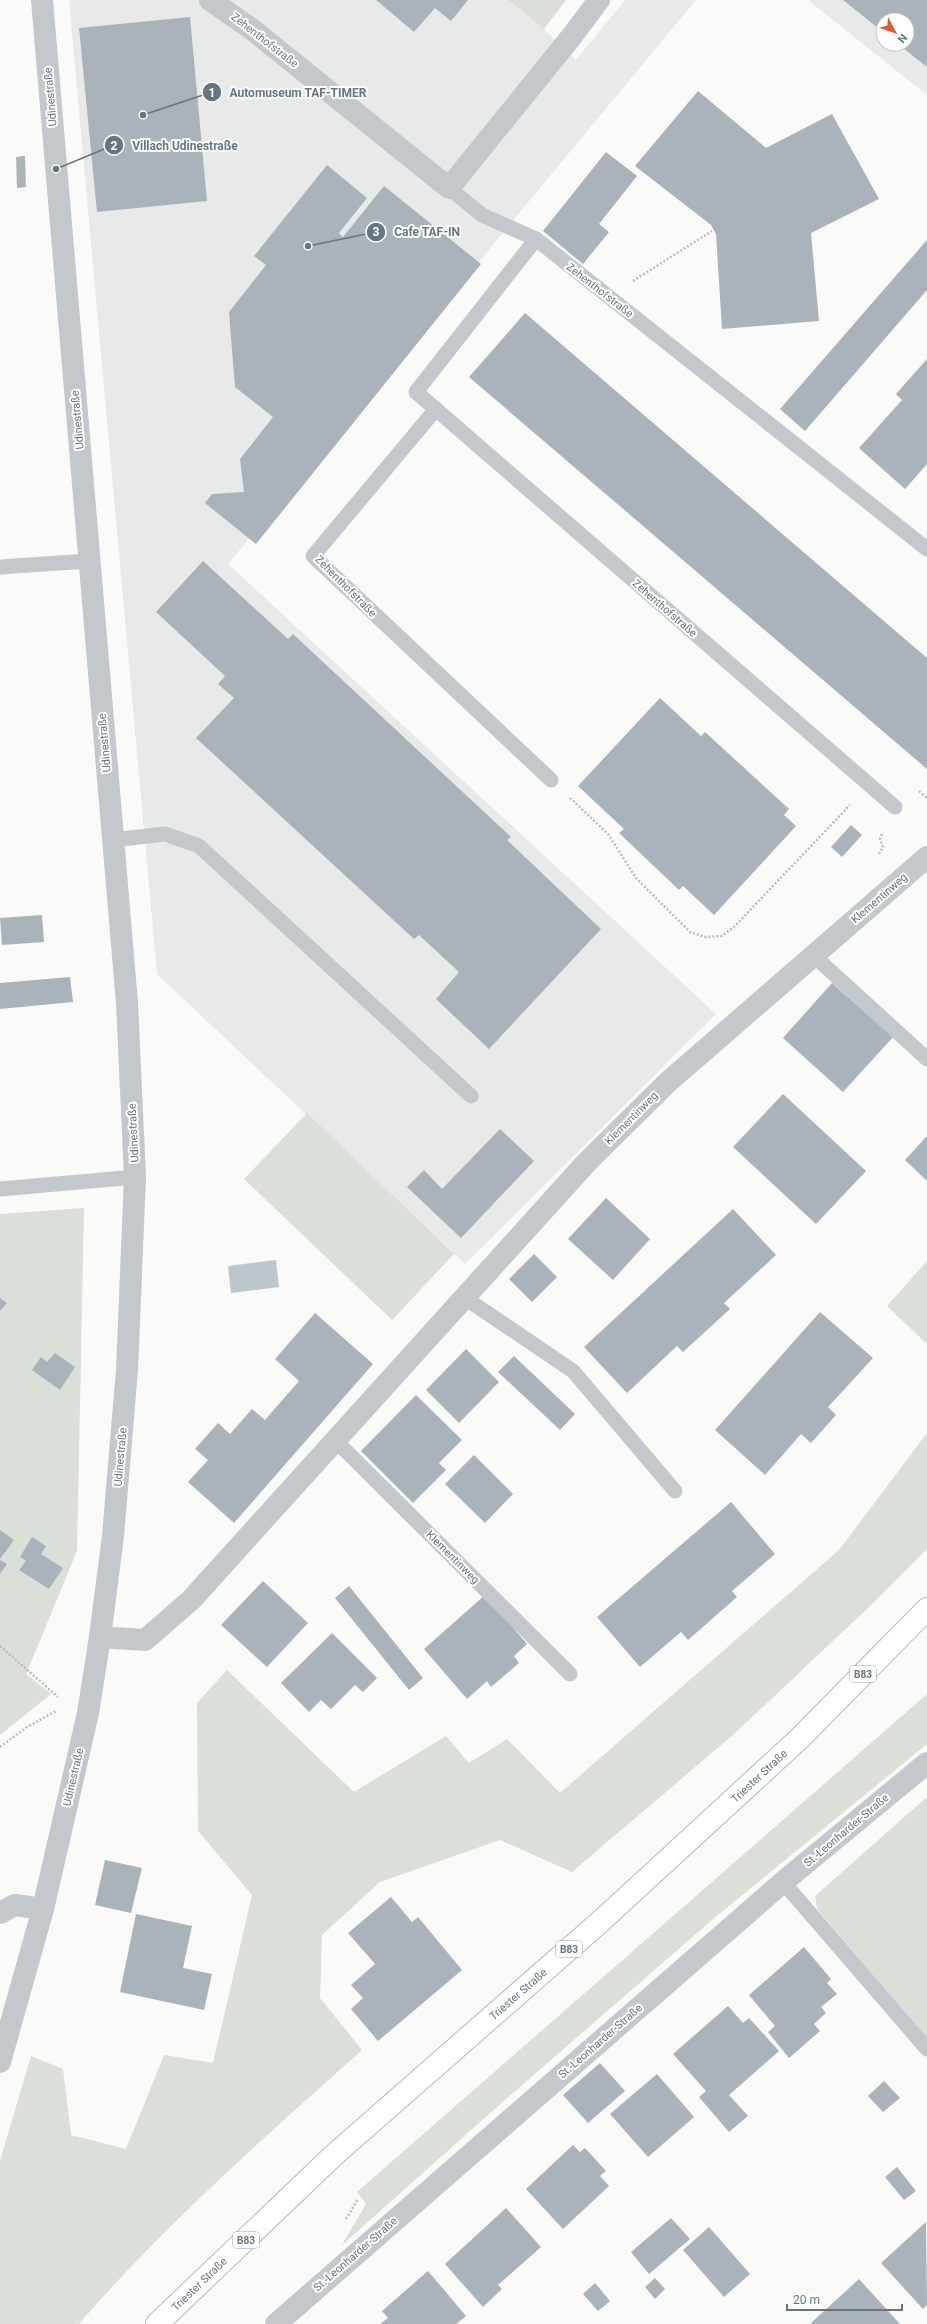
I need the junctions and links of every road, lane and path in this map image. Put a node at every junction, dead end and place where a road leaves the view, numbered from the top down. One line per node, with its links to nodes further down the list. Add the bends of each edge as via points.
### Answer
1 (42, 0): 10 (street, Udinestraße)
2 (210, 0): 4 (street, Zehenthofstraße, via 253,30)
3 (599, 0): 4 (street)
4 (449, 188): 6 (lane, Zehenthofstraße, via 482,215)
5 (712, 231): 7 (path, via 622,288)
6 (536, 239): 7 (lane, Zehenthofstraße); 8 (lane, Zehenthofstraße, via 416,392)
7 (612, 300): 9 (lane, Zehenthofstraße)
8 (436, 409): 12 (lane, Zehenthofstraße, via 313,556); 13 (lane, Zehenthofstraße)
9 (927, 549)
10 (88, 561): 11 (lane); 15 (street, Udinestraße)
11 (0, 567)
12 (551, 780): 13 (path, via 608,834 636,878 690,932 705,938 722,936 734,927)
13 (869, 785): 14 (lane, Zehenthofstraße)
14 (895, 807): 17 (path, via 880,839 883,847)
15 (113, 840): 20 (lane, via 165,834 199,846); 21 (street, Udinestraße, via 127,1003)
16 (927, 857): 18 (street, Klementinweg)
17 (877, 859)
18 (813, 955): 19 (lane); 23 (street, Klementinweg, via 662,1088 587,1162)
19 (927, 1059)
20 (471, 1096)
21 (135, 1177): 22 (lane); 27 (street, Udinestraße, via 127,1370 113,1536)
22 (0, 1189)
23 (465, 1298): 24 (street, Klementinweg); 25 (lane, via 573,1372)
24 (336, 1441): 27 (street, Klementinweg, via 191,1600 145,1640); 29 (lane, Klementinweg)
25 (675, 1490)
26 (927, 1609): 39 (main road, Triester Straße / B83, via 799,1739 601,1921 334,2155)
27 (100, 1636): 35 (street, Udinestraße, via 88,1713)
28 (0, 1646): 30 (path, via 53,1691)
29 (570, 1674)
30 (61, 1701)
31 (58, 1710): 32 (path, via 26,1726)
32 (0, 1747)
33 (927, 1763): 34 (street, St.-Leonharder-Straße)
34 (783, 1882): 37 (lane); 40 (street, St.-Leonharder-Straße)
35 (43, 1909): 36 (street, via 15,1905); 38 (street, Udinestraße)
36 (0, 1913)
37 (927, 2049)
38 (0, 2062)
39 (157, 2324)
40 (276, 2324)

